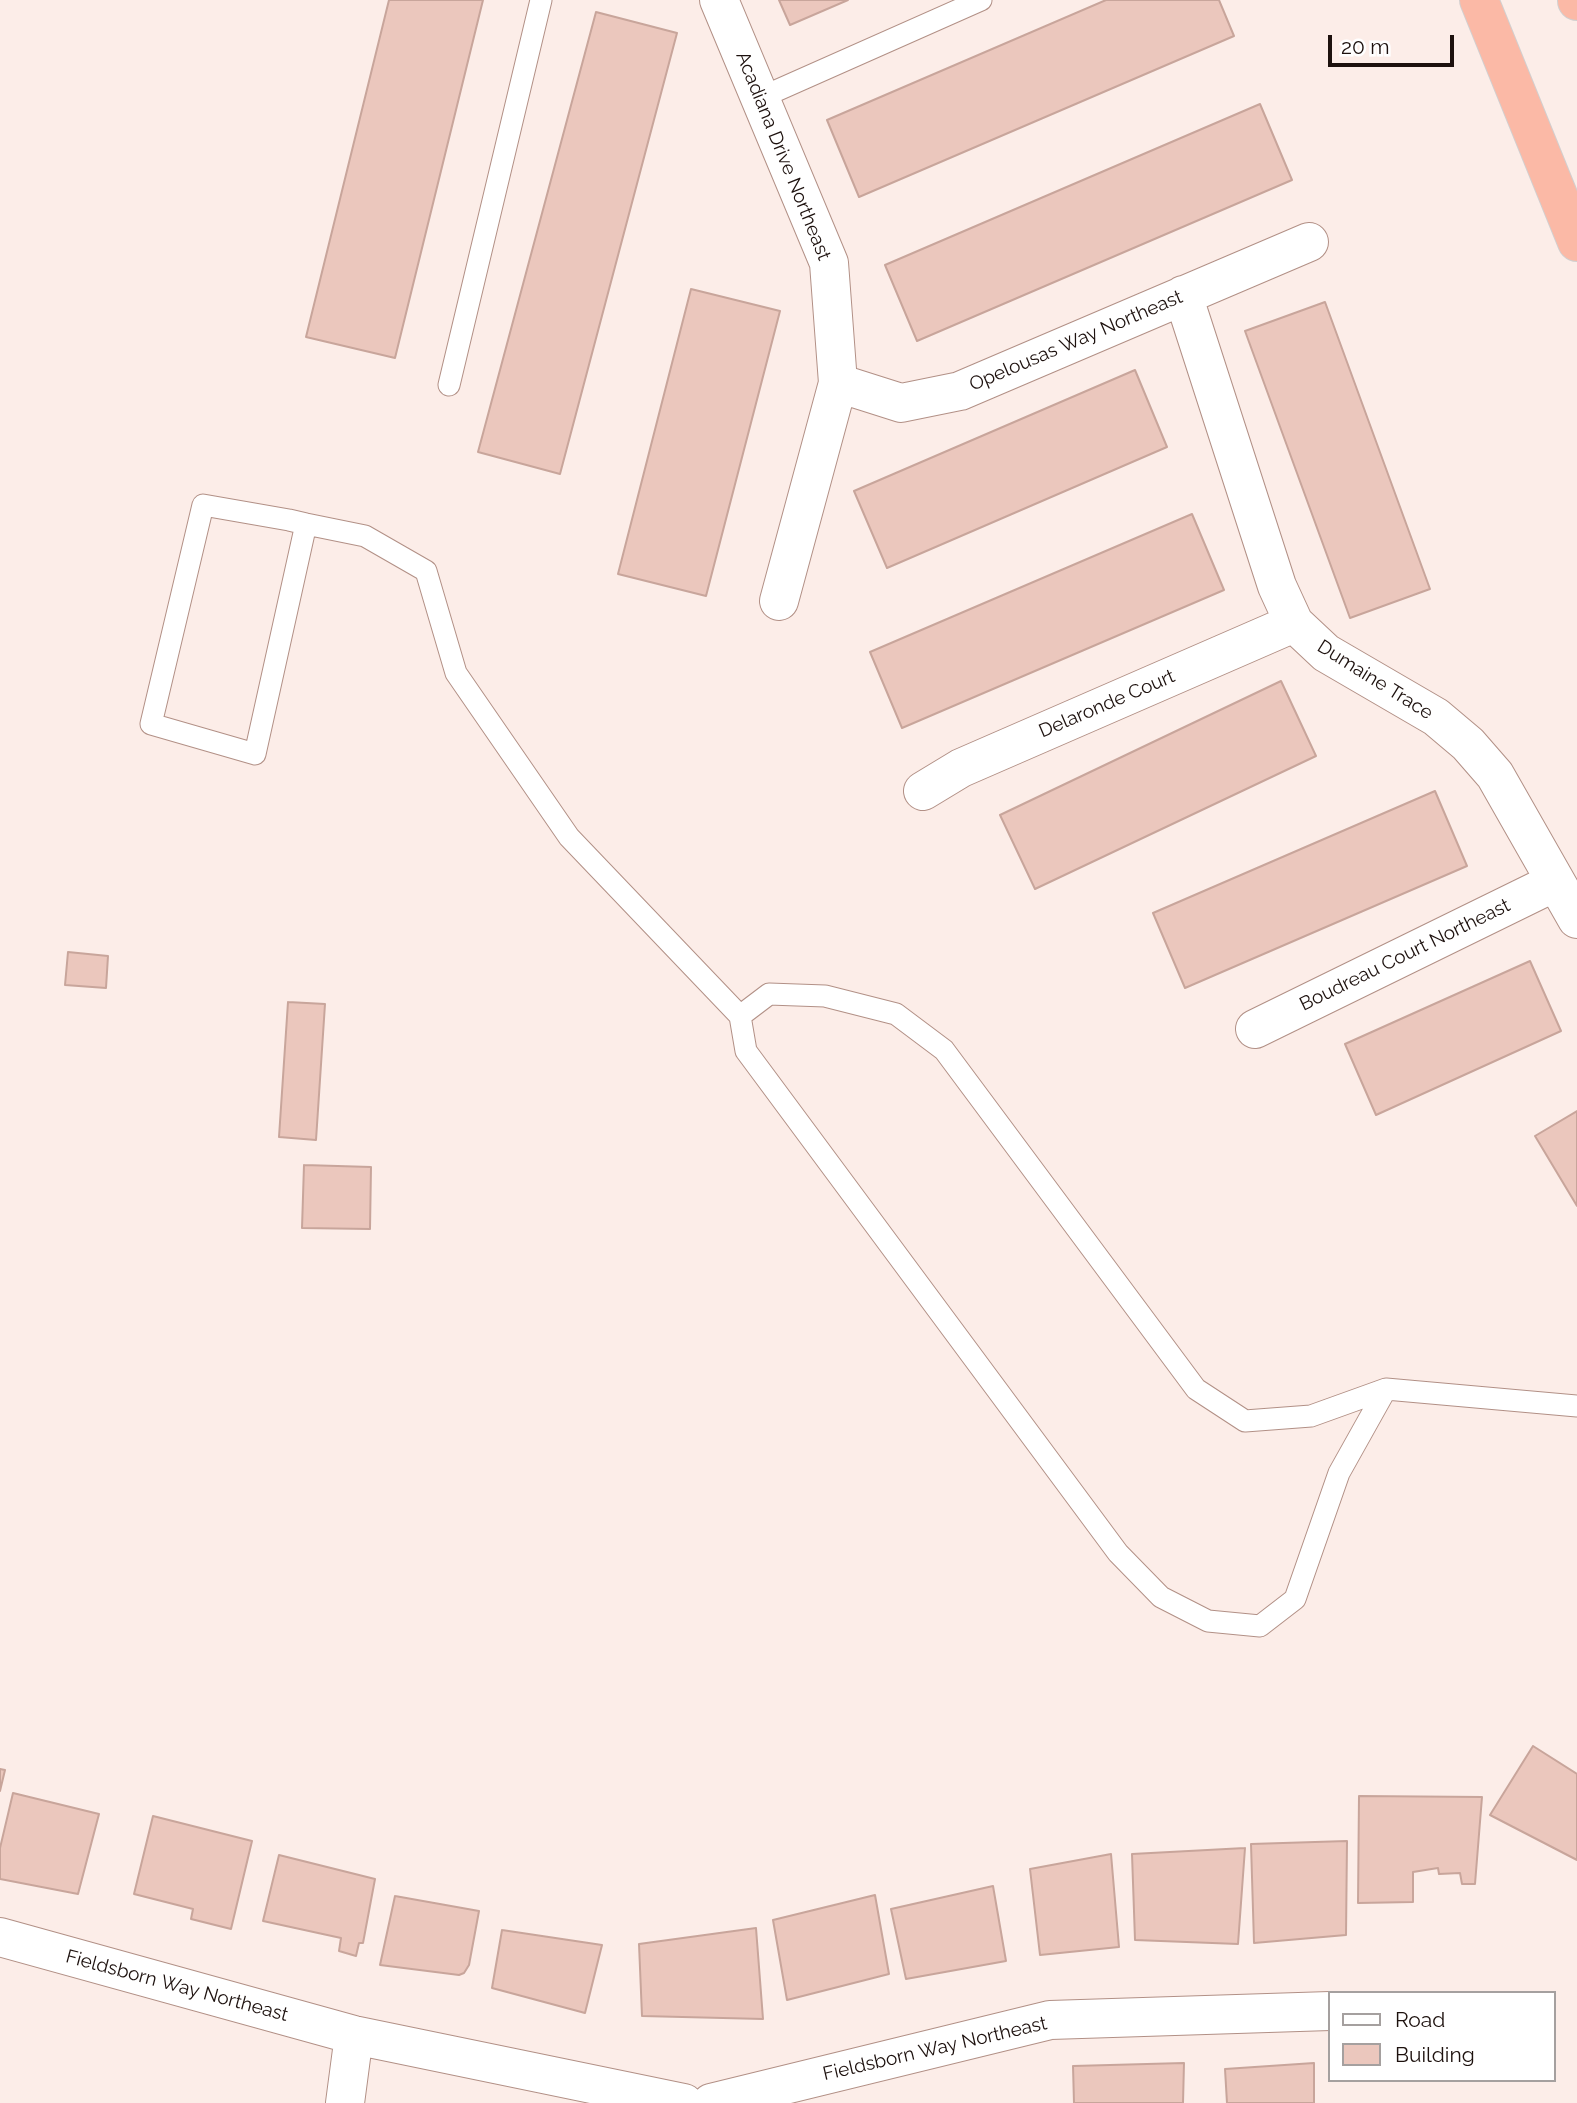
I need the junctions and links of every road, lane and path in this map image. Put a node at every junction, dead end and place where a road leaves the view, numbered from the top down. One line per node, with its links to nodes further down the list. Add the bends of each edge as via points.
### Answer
1 (541, 0): 10 (lane)
2 (719, 0): 5 (street, Acadiana Drive Northeast)
3 (981, 0): 5 (lane)
4 (1479, 0): 7 (highway)
5 (760, 98): 9 (street, Acadiana Drive Northeast, via 829,263)
6 (1309, 242): 8 (street, Opelousas Way Northeast)
7 (1577, 242)
8 (1183, 295): 9 (street, Opelousas Way Northeast, via 960,391 901,402); 13 (street, Dumaine Trace, via 1277,586)
9 (838, 383): 12 (street, Acadiana Drive Northeast)
10 (449, 385)
11 (306, 524): 11 (lane, via 203,505 151,724 254,754); 17 (lane, via 365,536 426,571 456,674 561,827)
12 (779, 601)
13 (1294, 624): 14 (street, Delaronde Court, via 961,768); 15 (street, Dumaine Trace, via 1326,653 1436,717 1468,744 1495,775)
14 (923, 791)
15 (1555, 882): 16 (street, Dumaine Trace); 18 (street, Boudreau Court Northeast)
16 (1577, 919)
17 (740, 1016): 19 (lane, via 769,994 825,996 896,1014 944,1050 1196,1389 1245,1421 1311,1416); 19 (lane, via 746,1051 1118,1553 1161,1597 1208,1621 1260,1626 1295,1599 1339,1473)
18 (1255, 1029)
19 (1386, 1389): 20 (lane)
20 (1577, 1406)
21 (0, 1937): 23 (street, Fieldsborn Way Northeast)
22 (1328, 2011): 26 (street, Fieldsborn Way Northeast, via 1050,2020)
23 (354, 2035): 24 (street); 25 (street, Fieldsborn Way Northeast)
24 (345, 2103)
25 (684, 2103)
26 (711, 2103)

